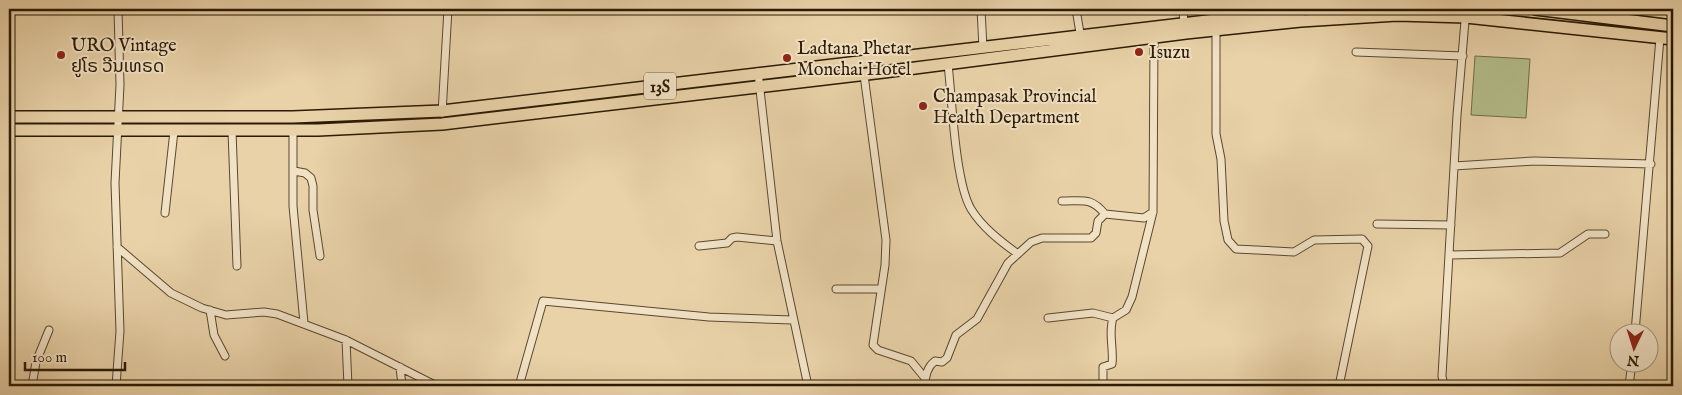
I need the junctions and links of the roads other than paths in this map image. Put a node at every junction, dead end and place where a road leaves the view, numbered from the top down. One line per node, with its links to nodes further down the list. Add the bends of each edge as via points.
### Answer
1 (118, 9): 26 (street)
2 (448, 9): 24 (street)
3 (980, 9): 17 (street)
4 (1076, 9): 12 (street)
5 (1183, 9): 10 (street)
6 (1309, 9): 10 (highway, 13S)
7 (1535, 9): 9 (highway)
8 (1466, 13): 11 (highway, 13S, via 1301,21); 14 (highway, 13S); 19 (street)
9 (1673, 26)
10 (1185, 28): 11 (highway, 13S); 12 (highway, 13S); 13 (highway, 13S)
11 (1216, 30): 76 (street, via 1216,134 1228,240 1236,250 1294,252 1314,240 1333,238 1362,239 1368,246)
12 (1081, 35): 16 (street); 17 (highway, 13S)
13 (1154, 38): 16 (highway, 13S); 39 (street)
14 (1660, 38): 15 (highway, 13S); 35 (street)
15 (1673, 39)
16 (1083, 47): 20 (highway, 13S)
17 (983, 48): 21 (highway, 13S)
18 (1356, 52): 19 (street)
19 (1463, 56): 36 (street)
20 (948, 64): 22 (highway, 13S); 48 (street, via 960,168 970,208 996,238)
21 (758, 72): 23 (street); 24 (highway, 13S)
22 (864, 75): 23 (highway, 13S); 53 (street, via 886,240)
23 (760, 86): 28 (highway, 13S); 45 (street)
24 (442, 111): 27 (highway, 13S); 28 (street)
25 (9, 116): 26 (highway, 13S)
26 (119, 116): 27 (highway, 13S); 30 (street)
27 (318, 116): 32 (highway)
28 (442, 124): 32 (highway, 13S)
29 (9, 130): 30 (highway, 13S)
30 (118, 130): 31 (highway, 13S); 47 (street, via 115,183)
31 (174, 130): 33 (highway, 13S); 40 (street)
32 (318, 130): 34 (highway, 13S)
33 (232, 131): 34 (highway, 13S); 51 (street)
34 (293, 131): 37 (street)
35 (1651, 164): 36 (street, via 1534,161); 60 (street)
36 (1454, 166): 43 (street)
37 (294, 171): 50 (street, via 305,173 314,186 313,210); 61 (street, via 293,206)
38 (1062, 201): 41 (street, via 1091,201)
39 (1153, 212): 41 (street, via 1144,218); 58 (street, via 1132,297 1126,310)
40 (165, 213)
41 (1105, 214): 48 (street, via 1098,221 1096,233 1091,238 1042,238 1031,242)
42 (1377, 224): 43 (street)
43 (1451, 225): 49 (street)
44 (1605, 234): 49 (street, via 1588,234 1560,253)
45 (777, 241): 46 (street, via 737,237 727,243); 59 (street)
46 (699, 246)
47 (117, 247): 55 (street, via 171,293); 69 (street, via 120,331)
48 (1018, 254): 67 (street, via 1008,263 977,319 956,335 947,358 930,365)
49 (1449, 254): 77 (street)
50 (320, 256)
51 (237, 266)
52 (836, 289): 53 (street)
53 (880, 289): 67 (street, via 872,345 912,361)
54 (9, 303): 56 (street)
55 (210, 310): 61 (street, via 226,315 264,312); 64 (street, via 214,335)
56 (10, 318)
57 (1048, 318): 58 (street, via 1093,313)
58 (1113, 318): 75 (street, via 1110,330 1112,364 1102,370)
59 (792, 320): 73 (street, via 709,317 543,301); 74 (street)
60 (1636, 322)
61 (304, 323): 63 (street)
62 (49, 330): 68 (street, via 36,362)
63 (346, 340): 65 (street); 70 (street)
64 (224, 356)
65 (400, 367): 71 (street); 72 (street)
66 (1631, 372): 78 (street)
67 (925, 382)
68 (32, 386)
69 (116, 386)
70 (348, 386)
71 (402, 386)
72 (437, 386)
73 (520, 386)
74 (808, 386)
75 (1106, 386)
76 (1339, 386)
77 (1444, 386)
78 (1629, 386)

